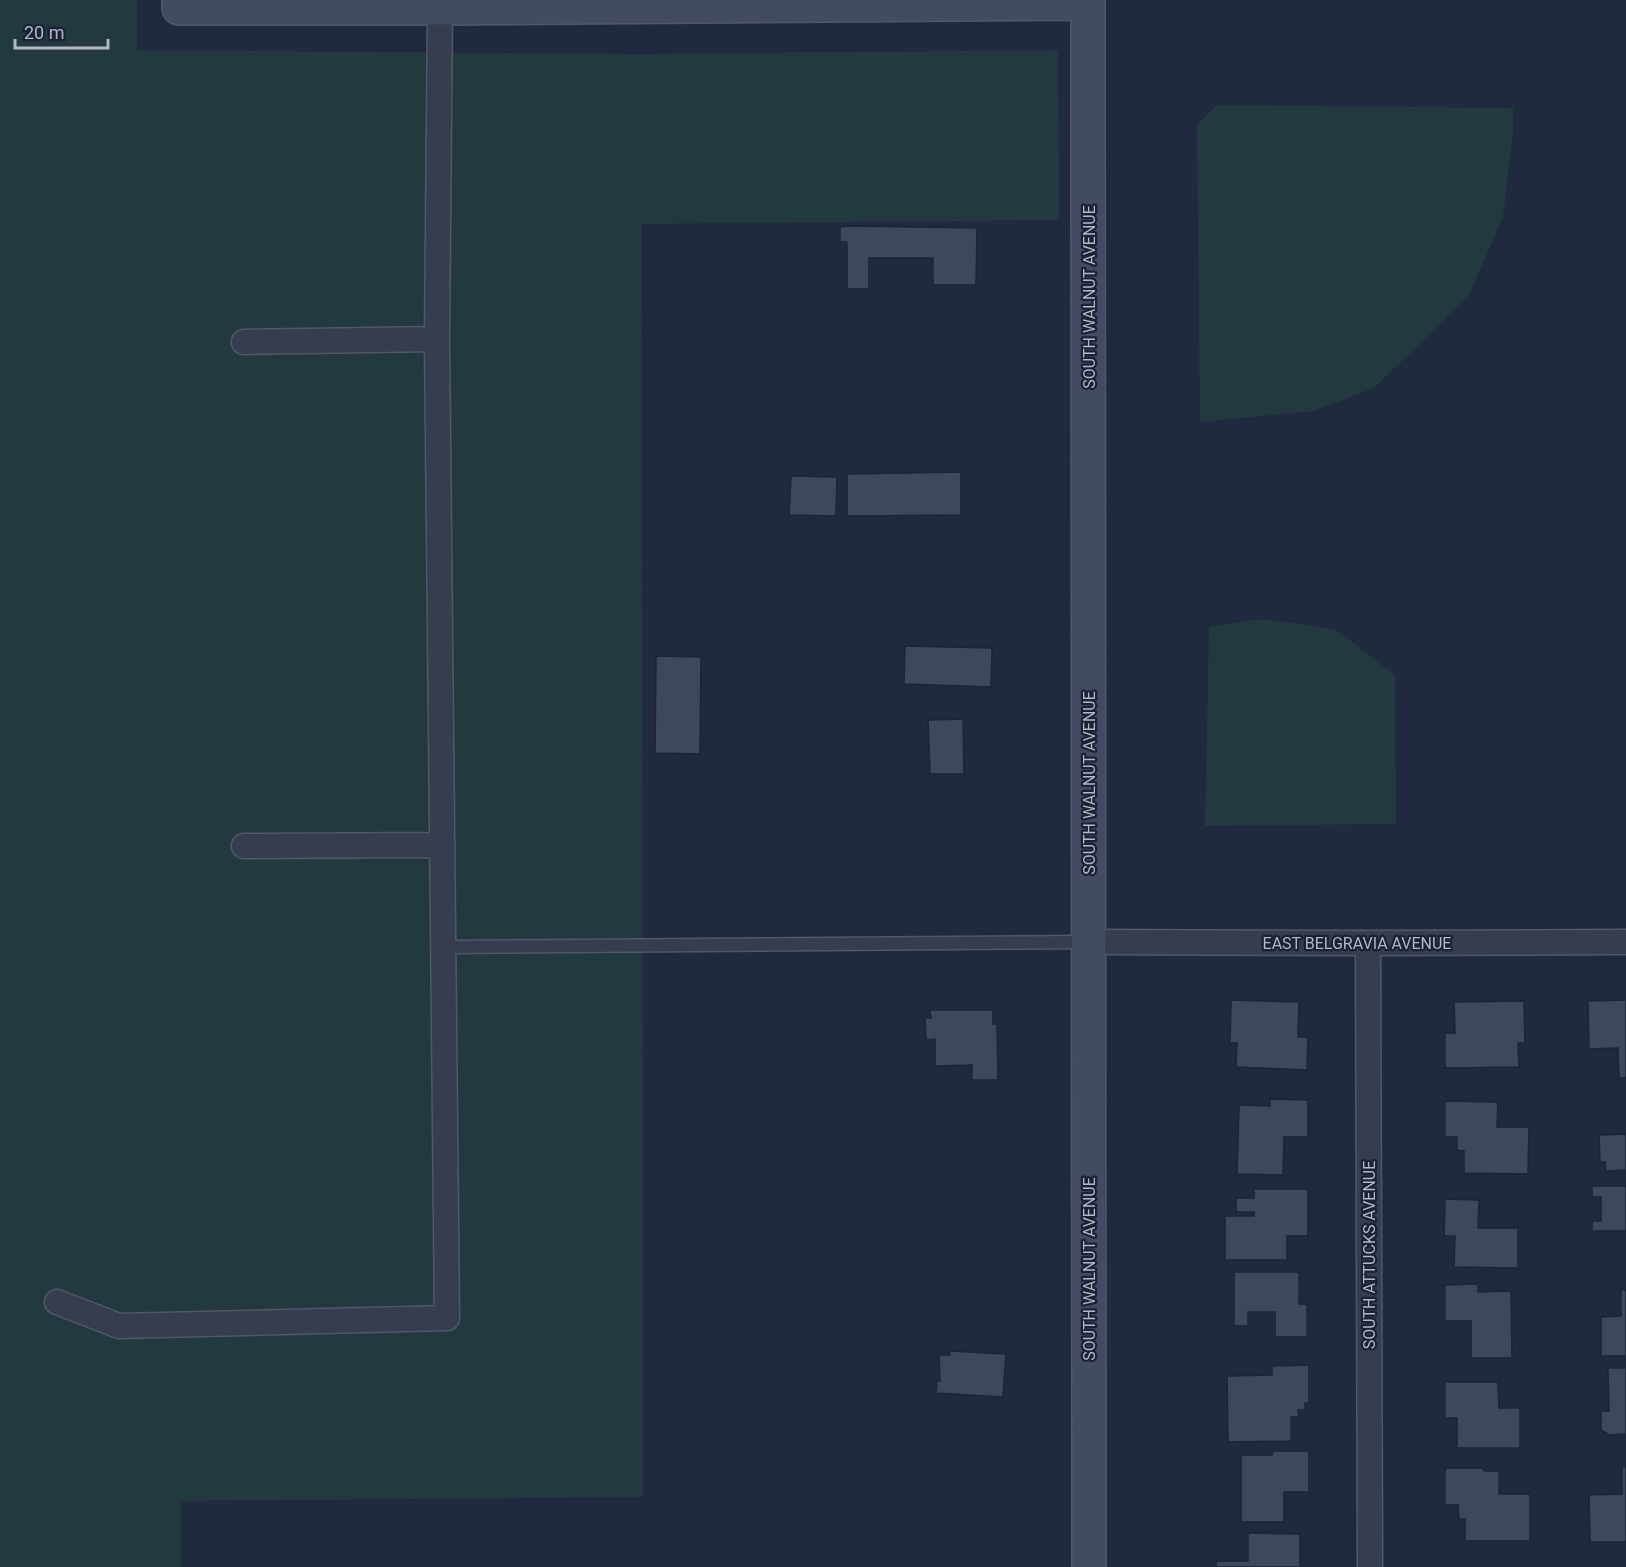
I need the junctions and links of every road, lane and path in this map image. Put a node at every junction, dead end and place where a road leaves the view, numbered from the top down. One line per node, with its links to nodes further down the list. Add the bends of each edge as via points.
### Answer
1 (1088, 2): 3 (street); 8 (street, SOUTH WALNUT AVENUE)
2 (179, 4): 3 (street)
3 (440, 8): 4 (street)
4 (437, 339): 5 (street); 6 (street)
5 (244, 342)
6 (442, 844): 7 (street); 11 (street)
7 (244, 846)
8 (1089, 942): 10 (street, EAST BELGRAVIA AVENUE); 11 (lane); 13 (street, SOUTH WALNUT AVENUE)
9 (1626, 942): 10 (street, EAST BELGRAVIA AVENUE)
10 (1368, 944): 14 (street, SOUTH ATTUCKS AVENUE)
11 (443, 947): 12 (street, via 447,1318 119,1326)
12 (57, 1302)
13 (1089, 1567)
14 (1370, 1567)

